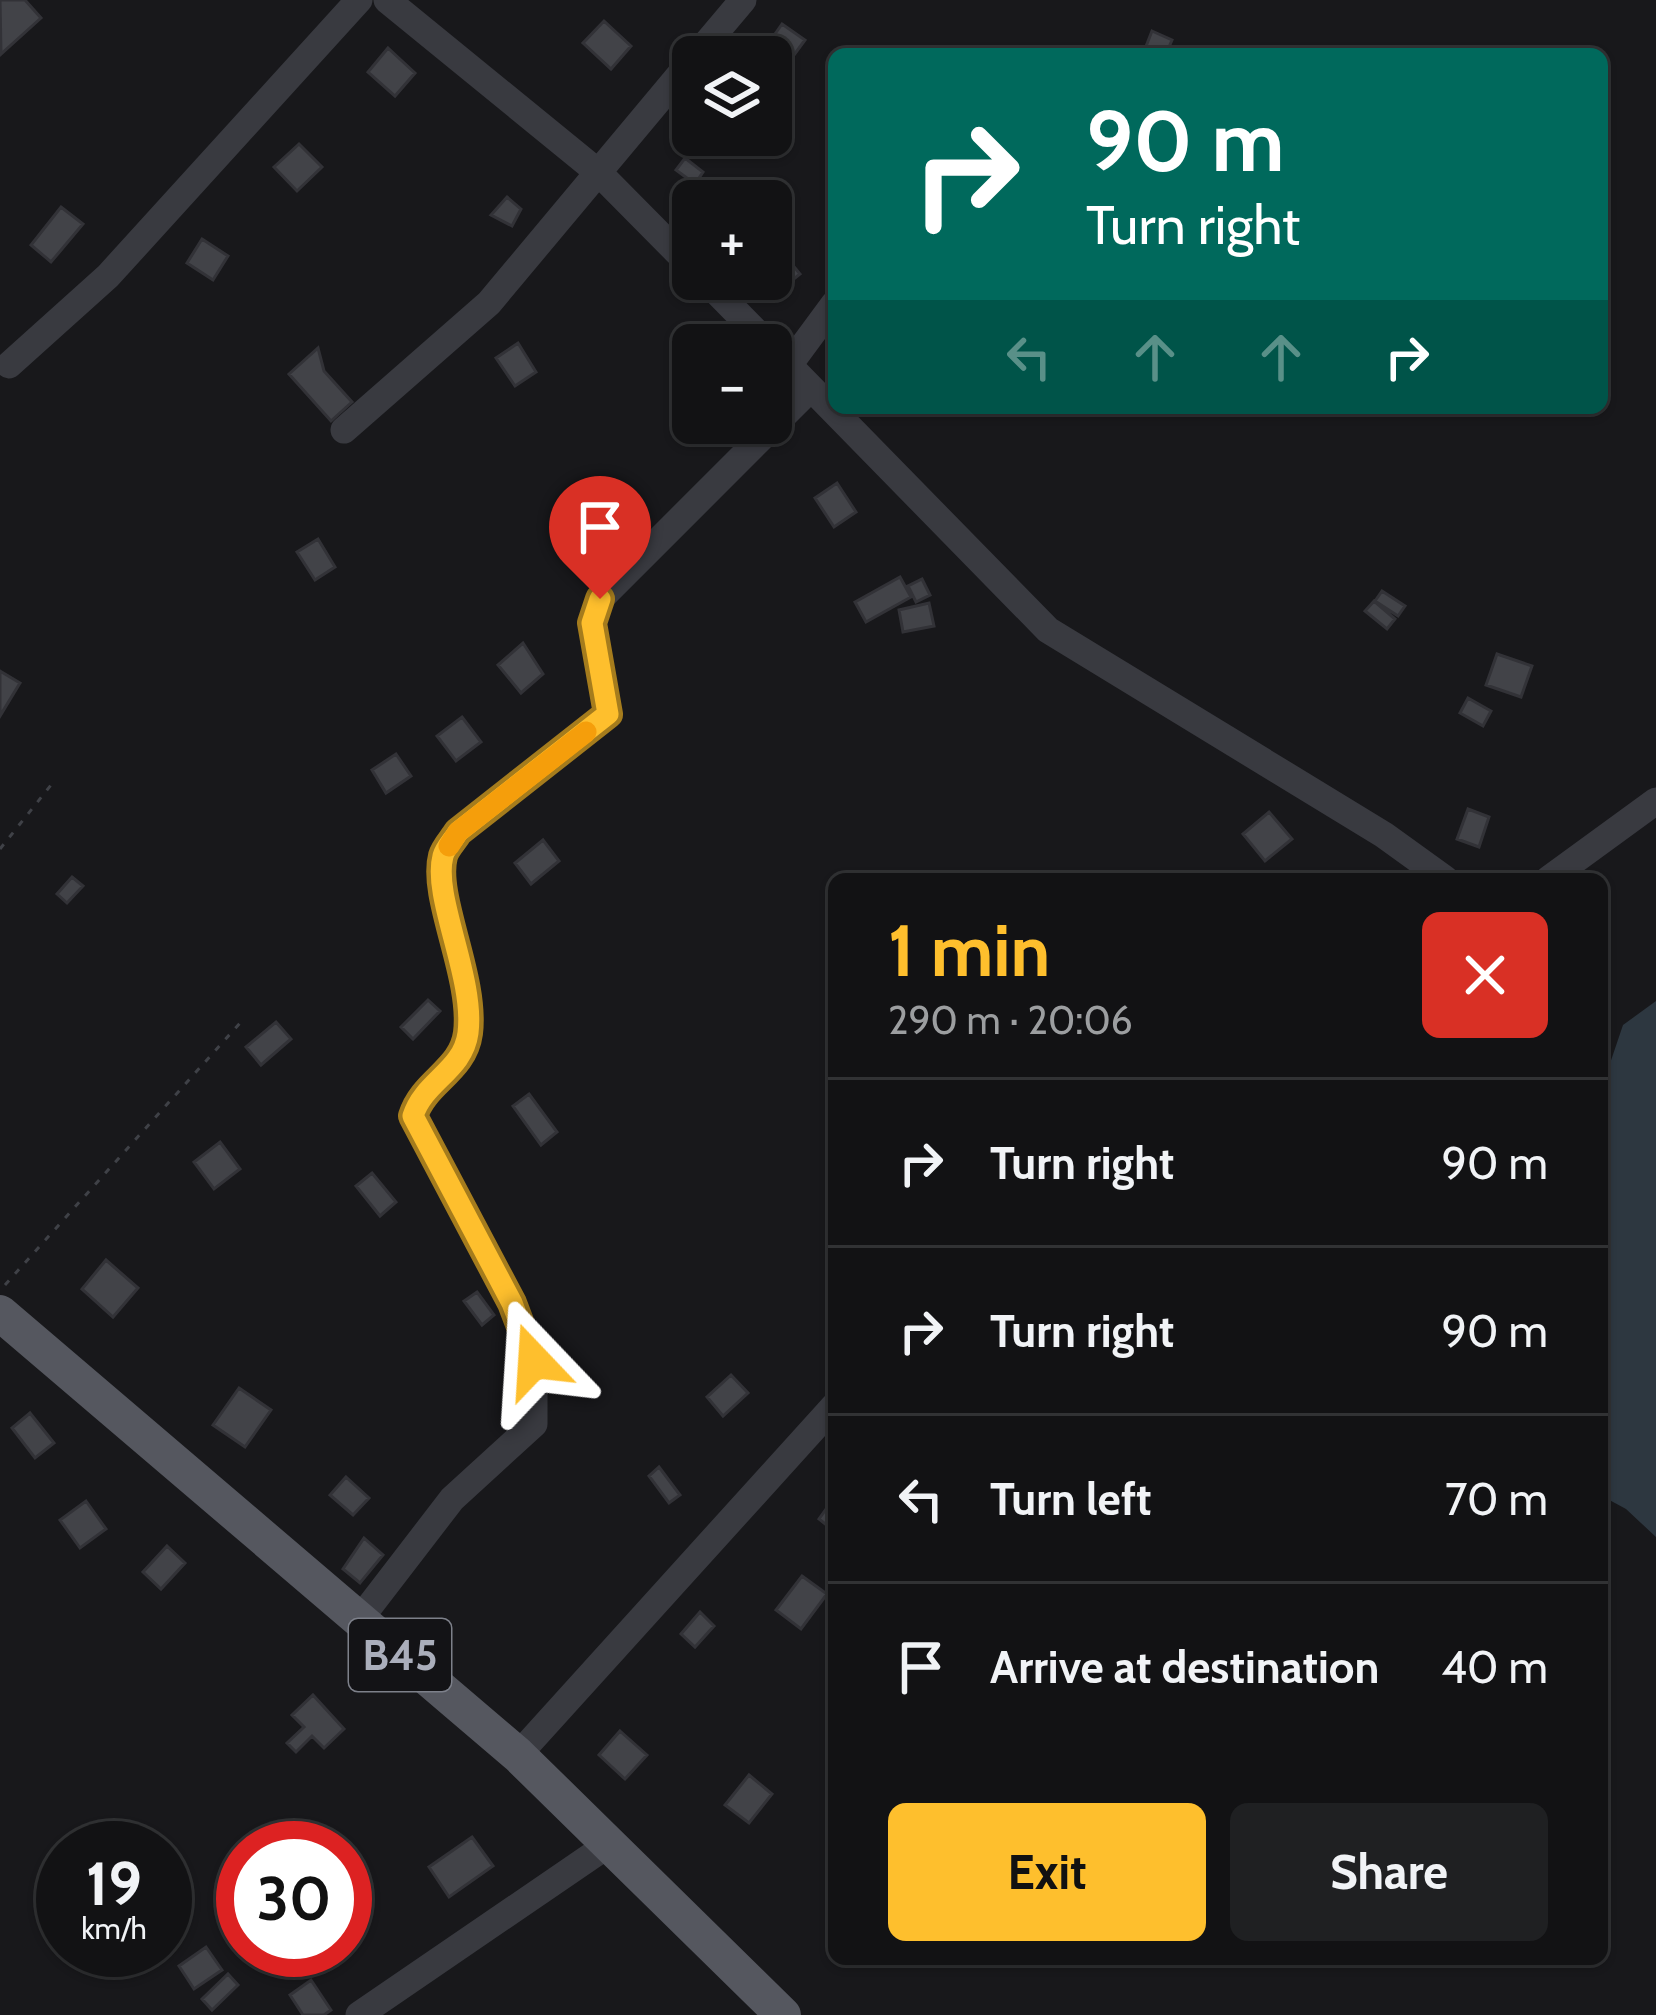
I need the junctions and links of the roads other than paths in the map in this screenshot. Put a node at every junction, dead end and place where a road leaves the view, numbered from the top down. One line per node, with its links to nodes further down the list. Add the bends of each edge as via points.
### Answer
1 (359, 0): 12 (street, via 108,276)
2 (387, 0): 6 (street)
3 (743, 0): 4 (street)
4 (713, 36)
5 (672, 84): 6 (street)
6 (598, 173): 7 (street); 17 (street, via 489,302)
7 (672, 247)
8 (725, 300): 10 (street)
9 (828, 309): 11 (street)
10 (748, 324)
11 (792, 339)
12 (8, 365)
13 (792, 368): 14 (street)
14 (812, 388): 15 (street); 23 (street, via 600,599 592,623 608,714 458,832 443,855 469,991 468,1034 462,1058 418,1098 413,1116 512,1303 534,1361 534,1424 452,1499)
15 (828, 404)
16 (837, 414): 19 (street, via 1048,630)
17 (344, 430)
18 (1656, 801): 20 (street)
19 (1437, 873)
20 (1557, 873)
21 (0, 1313): 23 (main road, B45)
22 (828, 1413): 24 (street)
23 (359, 1620): 24 (main road, B45)
24 (518, 1755): 25 (main road, B45)
25 (610, 1844): 26 (street); 27 (main road, B45)
26 (359, 2015)
27 (783, 2015)

